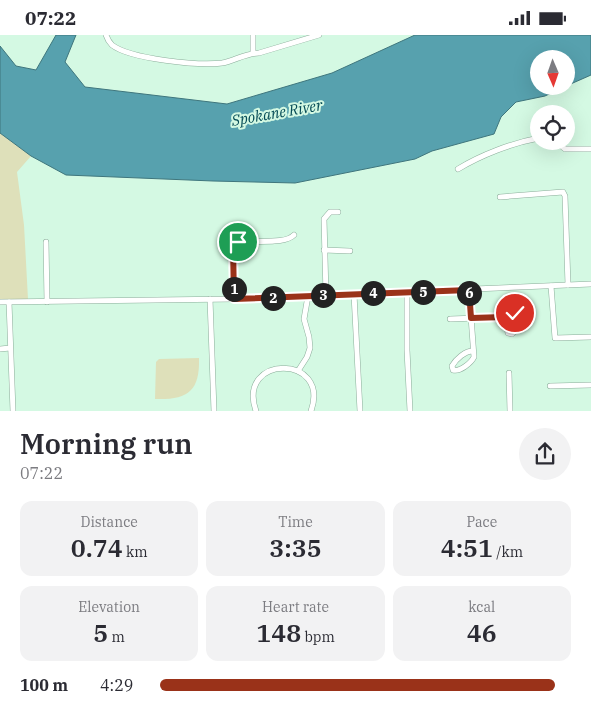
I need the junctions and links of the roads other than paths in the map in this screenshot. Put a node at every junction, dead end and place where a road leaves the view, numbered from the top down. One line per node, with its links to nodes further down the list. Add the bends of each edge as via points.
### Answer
1 (106, 35): 4 (street, via 112,45 124,51 166,60 219,63)
2 (253, 35): 4 (street)
3 (319, 35): 4 (street)
4 (253, 53)
5 (530, 141): 8 (street, via 501,149)
6 (575, 149): 7 (street)
7 (591, 149)
8 (458, 169)
9 (500, 197): 15 (street, via 563,192)
10 (338, 212): 13 (street, via 330,213 324,219)
11 (294, 235): 24 (street, via 284,240 234,244)
12 (46, 242): 27 (street)
13 (324, 250): 14 (street); 21 (street)
14 (350, 251)
15 (568, 285): 16 (street); 17 (street)
16 (591, 285)
17 (551, 286): 18 (street); 31 (street, via 555,338)
18 (469, 290): 19 (street); 29 (street)
19 (407, 292): 20 (street); 44 (street)
20 (354, 294): 21 (street); 43 (street)
21 (326, 295): 22 (street)
22 (308, 296): 24 (street); 35 (street, via 304,319 310,348)
23 (210, 299): 24 (street); 27 (street); 40 (street)
24 (234, 299)
25 (0, 302): 26 (street)
26 (9, 302): 27 (street); 32 (street)
27 (47, 302)
28 (505, 317): 29 (street)
29 (471, 318): 30 (street); 34 (street)
30 (450, 319)
31 (591, 337)
32 (10, 348): 33 (street); 39 (street)
33 (0, 349)
34 (473, 351): 34 (street, via 471,361 459,370 453,370 455,361 466,352)
35 (298, 371): 41 (street, via 276,368 262,376 254,393); 42 (street, via 313,389)
36 (509, 373): 45 (street)
37 (591, 385): 38 (street)
38 (550, 386)
39 (12, 411)
40 (214, 411)
41 (256, 411)
42 (311, 411)
43 (360, 411)
44 (410, 411)
45 (510, 411)

